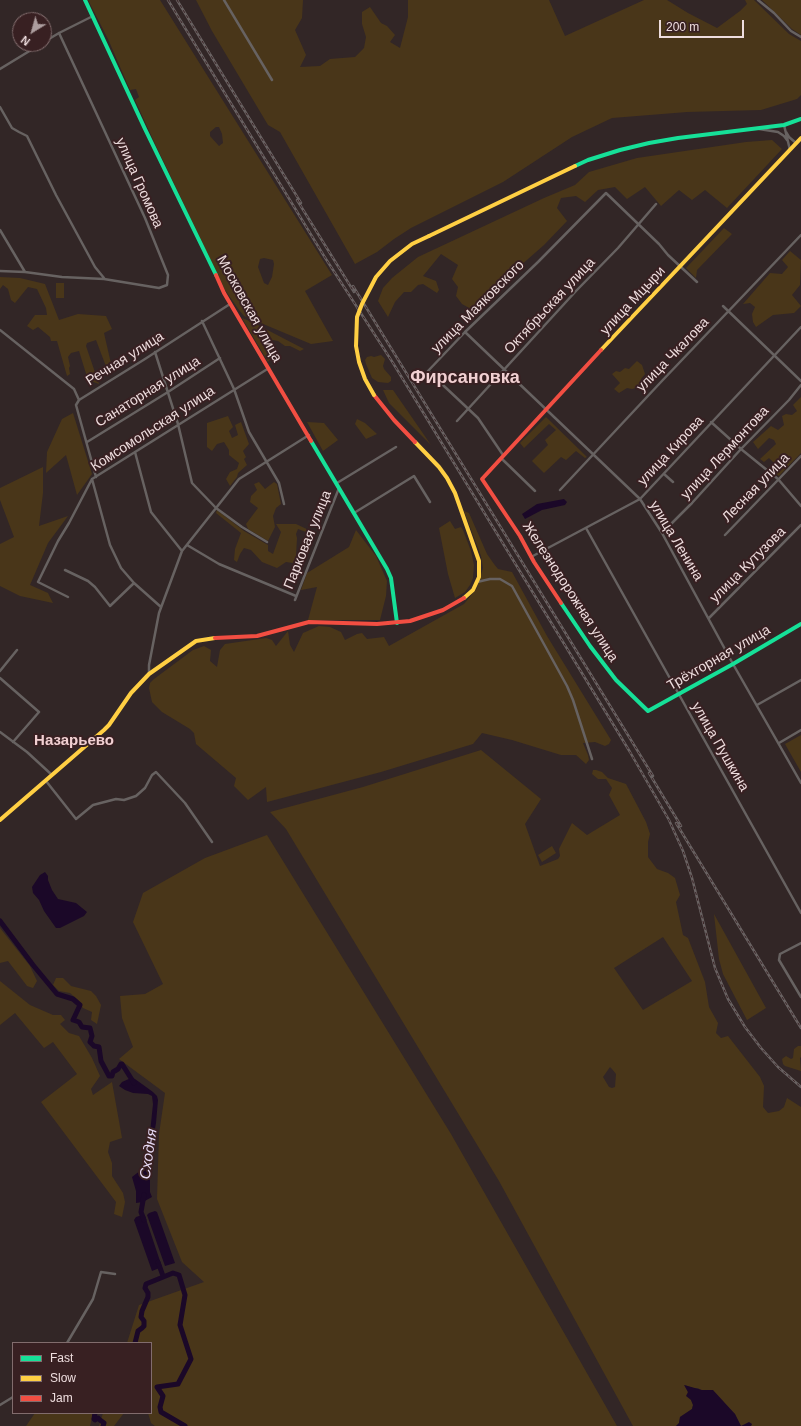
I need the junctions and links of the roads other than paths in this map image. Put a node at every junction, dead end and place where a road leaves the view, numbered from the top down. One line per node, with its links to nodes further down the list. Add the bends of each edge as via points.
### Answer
1 (85, 0): 4 (street, Московская улица)
2 (224, 0): 10 (street)
3 (758, 0): 7 (street)
4 (93, 16): 5 (street); 29 (street, Московская улица)
5 (58, 33): 6 (street); 27 (street, улица Громова, via 145,218 168,276 167,285 160,288)
6 (52, 37)
7 (801, 37)
8 (28, 52): 9 (street)
9 (0, 69)
10 (272, 80)
11 (0, 107): 27 (street, via 12,128 27,136 56,195)
12 (801, 119): 13 (street)
13 (784, 125): 14 (street); 15 (street)
14 (759, 129): 17 (street, via 778,132); 85 (street, bridge, via 649,143 588,160 412,244 390,261 376,277 357,317 356,346 359,362 374,395 447,478 460,506 479,561)
15 (786, 132): 17 (street); 18 (street)
16 (801, 138): 18 (street, улица Мцыри)
17 (787, 140): 19 (street)
18 (797, 143): 19 (street, улица Мцыри)
19 (790, 150): 24 (street, улица Мцыри)
20 (656, 204): 21 (street, Октябрьская улица)
21 (638, 225): 24 (street); 35 (street, улица Маяковского, via 606,193); 40 (street, Октябрьская улица)
22 (0, 230): 26 (street)
23 (801, 235): 31 (street, улица Чкалова)
24 (680, 266): 28 (street); 47 (street, улица Мцыри)
25 (0, 271): 26 (street)
26 (25, 272): 27 (street)
27 (104, 279)
28 (697, 282)
29 (230, 304): 32 (street, Речная улица); 39 (street, Московская улица)
30 (723, 306): 31 (street)
31 (728, 312): 37 (street); 56 (street, улица Чкалова)
32 (202, 321): 36 (street, Речная улица); 38 (street)
33 (801, 326): 37 (street, улица Кирова)
34 (0, 330): 45 (street, Речная улица, via 74,389)
35 (465, 332): 40 (street, улица Ленина); 46 (street, улица Маяковского, via 428,371)
36 (155, 352): 44 (street); 45 (street, Речная улица)
37 (774, 355): 41 (street); 49 (street, улица Кирова)
38 (220, 358): 43 (street); 44 (street, Санаторная улица)
39 (269, 368): 43 (street, Комсомольская улица); 51 (street, Московская улица)
40 (504, 369): 46 (street, Октябрьская улица); 47 (street, улица Ленина)
41 (801, 381)
42 (801, 385): 54 (street, улица Лермонтова)
43 (234, 389): 50 (street, Комсомольская улица); 59 (street, via 249,432)
44 (168, 392): 50 (street); 52 (street, Санаторная улица)
45 (79, 400): 52 (street, via 76,405)
46 (468, 408): 48 (street, Октябрьская улица); 57 (street, улица Маяковского, via 478,418)
47 (546, 410): 56 (street, улица Ленина); 57 (street, улица Мцыри)
48 (457, 421)
49 (711, 422): 54 (street); 60 (street, улица Кирова)
50 (178, 424): 55 (street, Комсомольская улица); 74 (street, via 192,483)
51 (309, 435): 59 (street); 66 (street, Московская улица)
52 (87, 442): 61 (street)
53 (396, 447): 66 (street)
54 (741, 449): 64 (street); 78 (street, улица Лермонтова)
55 (135, 452): 61 (street, Комсомольская улица); 82 (street, via 151,512)
56 (593, 455): 68 (street, улица Чкалова); 70 (street, улица Ленина)
57 (502, 456): 63 (street, улица Мцыри); 69 (street, улица Маяковского)
58 (801, 456): 64 (street, Лесная улица)
59 (267, 461): 72 (street, via 279,484); 74 (street, via 239,479)
60 (664, 474): 65 (street); 70 (street, улица Кирова)
61 (96, 477): 62 (street, Комсомольская улица)
62 (92, 479): 86 (street, via 110,545 122,568); 88 (street, Комсомольская улица, via 38,582)
63 (482, 479): 83 (street, Железнодорожная улица)
64 (778, 479): 73 (street); 79 (street, Лесная улица)
65 (673, 482)
66 (336, 483): 67 (street, Московская улица)
67 (339, 488): 75 (street, Московская улица); 87 (street, Парковая улица)
68 (560, 490)
69 (534, 491)
70 (640, 499): 77 (street, улица Кирова); 78 (street, улица Ленина)
71 (430, 502): 75 (street, via 414,476)
72 (284, 504)
73 (801, 506)
74 (216, 508): 80 (street); 81 (street)
75 (354, 513): 92 (street, Московская улица, via 391,578)
76 (801, 525): 91 (street, улица Кутузова)
77 (586, 528): 83 (street, улица Кирова); 100 (street, улица Пушкина)
78 (662, 533): 91 (street, улица Ленина)
79 (725, 535)
80 (266, 542)
81 (187, 545): 82 (street); 87 (street, via 219,564)
82 (182, 551): 90 (street)
83 (531, 557): 102 (street, Железнодорожная улица, via 577,628 616,680)
84 (65, 570): 86 (street, via 88,581 110,606)
85 (477, 582): 92 (street, via 470,593 443,610 418,620); 107 (street, via 500,579 512,586 567,686)
86 (134, 583): 90 (street)
87 (296, 596): 89 (street, Парковая улица)
88 (68, 597)
89 (295, 600)
90 (161, 607): 97 (street, via 148,665)
91 (709, 618): 95 (street, улица Ленина)
92 (397, 623): 97 (street, via 309,622 257,636 209,638 196,641)
93 (801, 624): 95 (street, Трёхгорная улица)
94 (17, 650): 96 (street)
95 (733, 664): 100 (street, Трёхгорная улица); 101 (street, улица Ленина)
96 (0, 671)
97 (149, 674): 108 (street, via 126,700 109,725)
98 (0, 678): 105 (street, via 39,712)
99 (801, 680): 101 (street)
100 (679, 695): 102 (street, Трёхгорная улица); 113 (street, улица Пушкина)
101 (757, 706): 106 (street, улица Ленина)
102 (648, 711)
103 (801, 730): 106 (street)
104 (0, 732): 105 (street)
105 (13, 742): 108 (street)
106 (779, 743): 110 (street, улица Ленина)
107 (592, 759)
108 (52, 775): 109 (street)
109 (46, 781): 111 (street); 112 (street, via 76,819 94,805 136,796 156,772 185,803)
110 (801, 783)
111 (0, 820)
112 (212, 842)
113 (801, 913)
114 (801, 943): 115 (street, via 780,954 779,960)
115 (801, 997)
116 (115, 1274): 117 (street, via 101,1272 93,1299)
117 (68, 1342)
118 (12, 1397): 119 (street)
119 (0, 1405)

